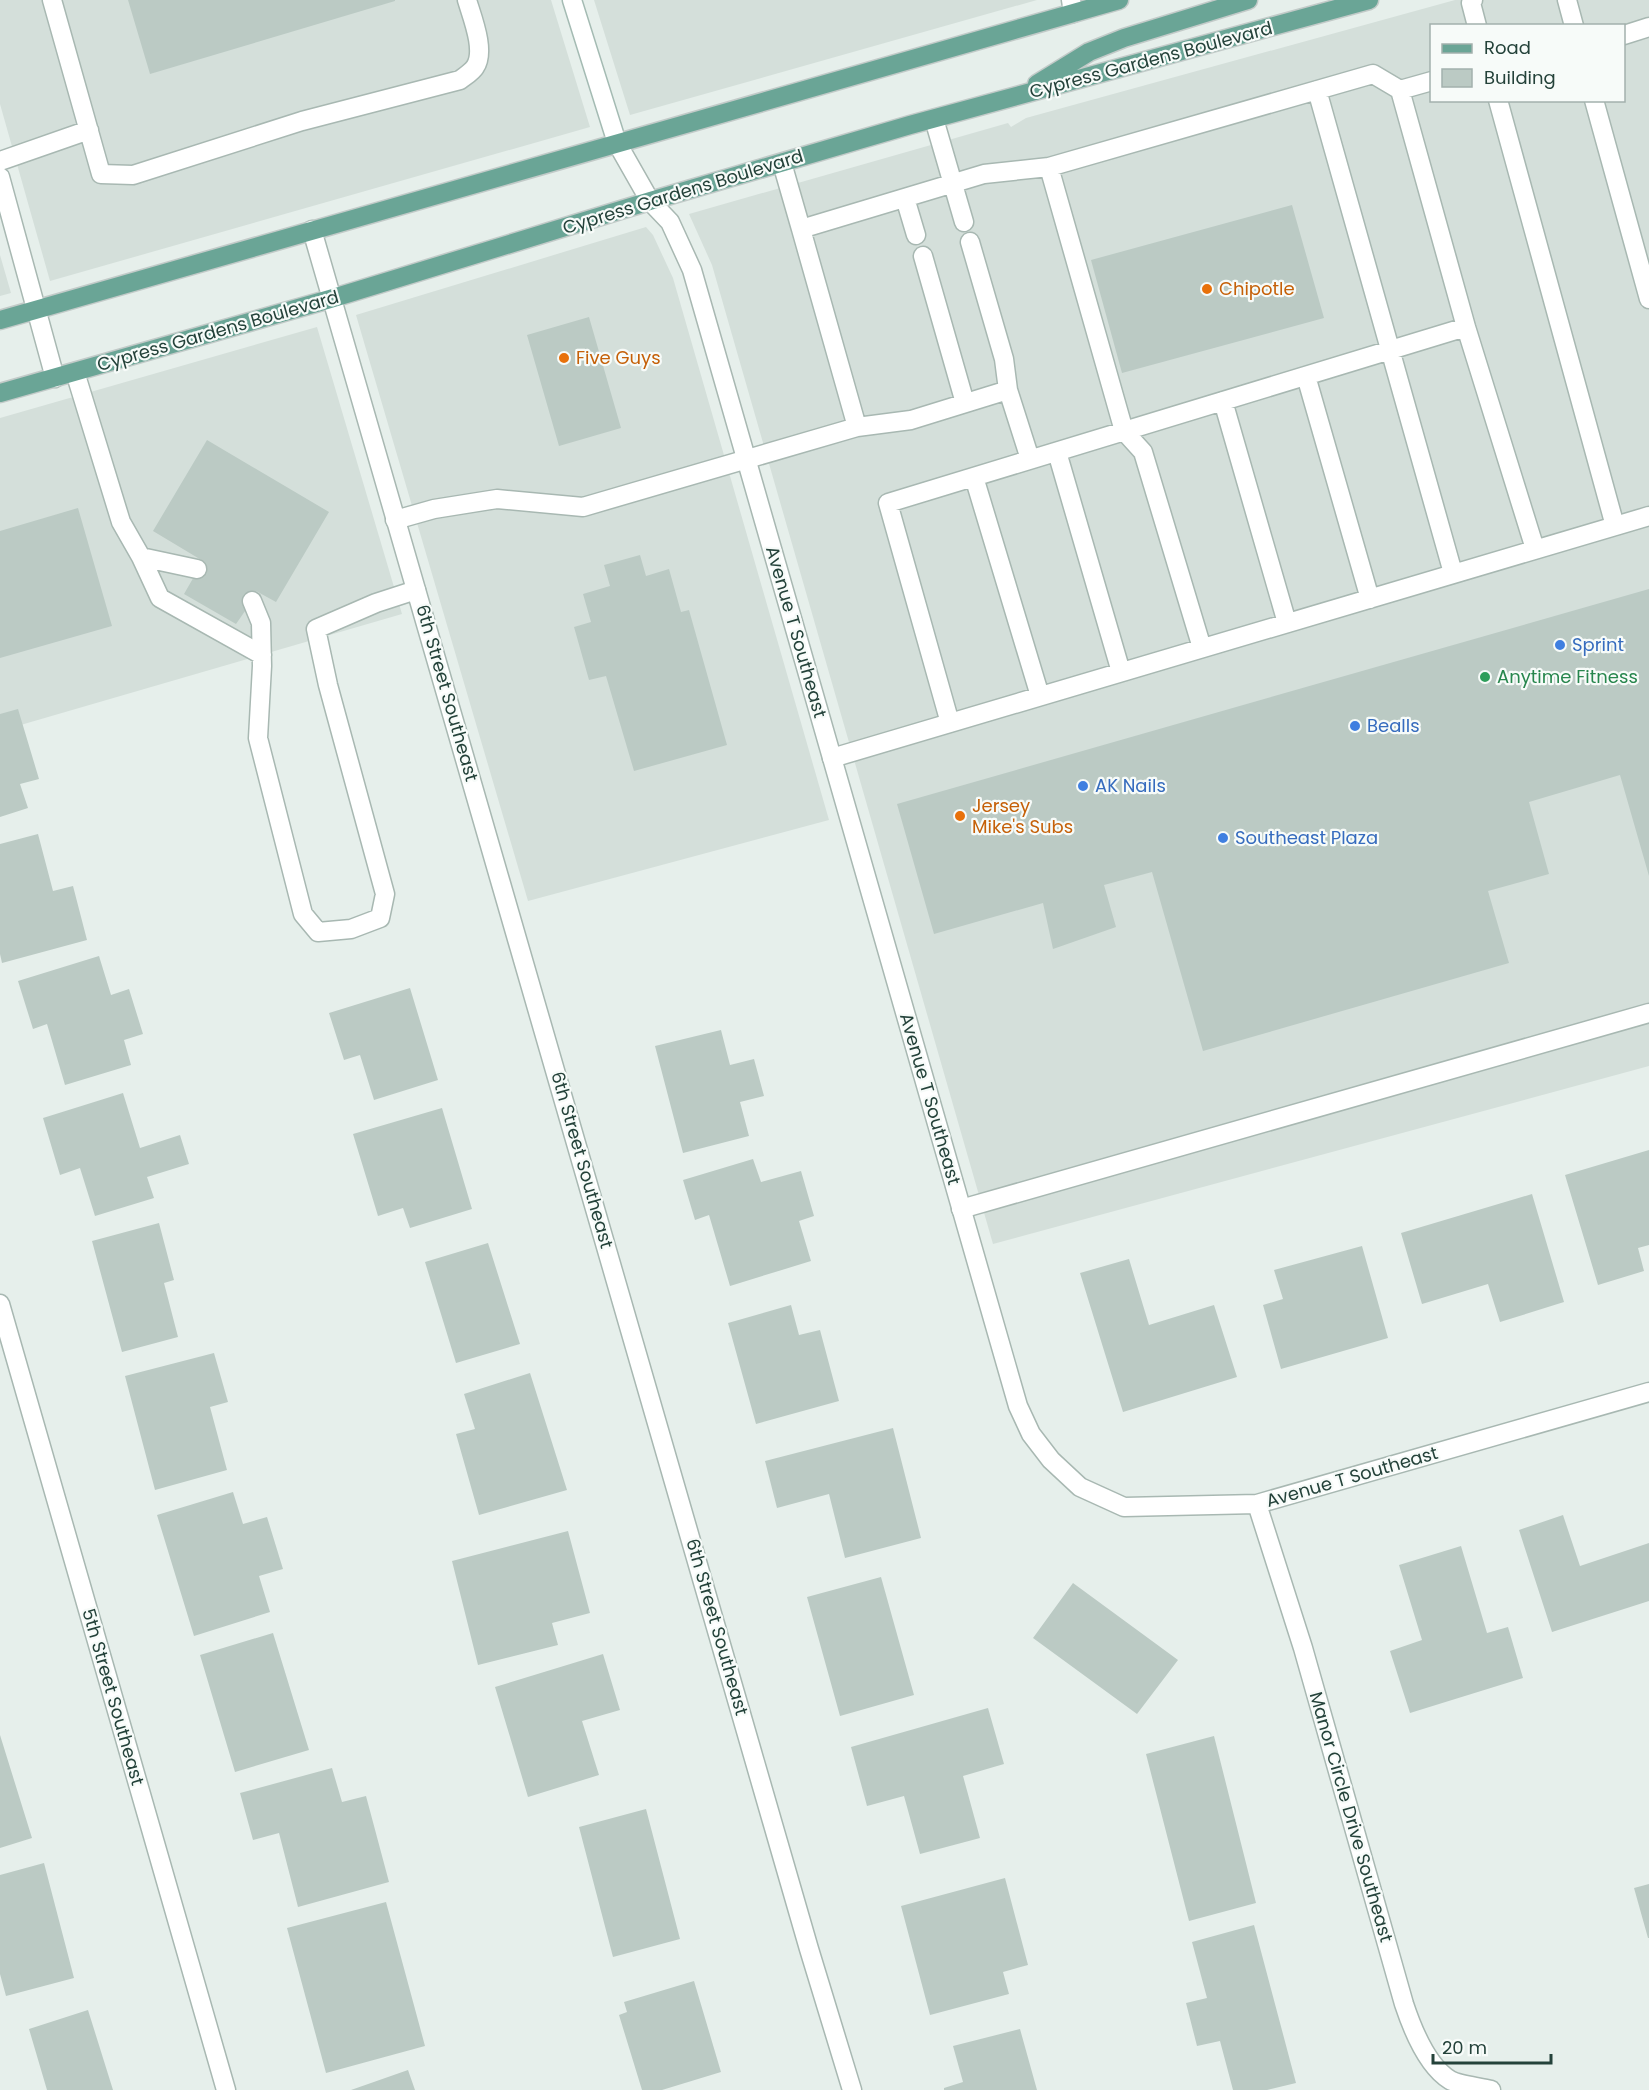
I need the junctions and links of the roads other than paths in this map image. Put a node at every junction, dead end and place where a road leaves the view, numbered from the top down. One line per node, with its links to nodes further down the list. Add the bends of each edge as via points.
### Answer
1 (52, 0): 21 (street)
2 (467, 0): 21 (street, via 479,58 475,68 460,80 302,121 133,175 101,174)
3 (572, 0): 22 (street)
4 (1119, 0): 9 (main road)
5 (1248, 0): 17 (main road, via 1098,48)
6 (1369, 0): 17 (main road, Cypress Gardens Boulevard)
7 (1473, 0): 10 (street)
8 (1567, 0): 11 (street)
9 (1072, 6): 22 (main road)
10 (1476, 24)
11 (1573, 24)
12 (1649, 27): 13 (street)
13 (1625, 34)
14 (1430, 81): 16 (street)
15 (1317, 90): 16 (street, via 1374,74); 25 (street); 41 (street)
16 (1401, 90): 40 (street)
17 (1017, 96): 20 (main road, Cypress Gardens Boulevard)
18 (1499, 102): 57 (street)
19 (1595, 102): 37 (street)
20 (934, 119): 24 (main road, Cypress Gardens Boulevard); 27 (street)
21 (89, 130): 23 (street)
22 (617, 143): 29 (street, Avenue T Southeast); 32 (main road)
23 (0, 161)
24 (782, 163): 29 (main road, Cypress Gardens Boulevard); 31 (street)
25 (1049, 167): 27 (street, via 984,174); 50 (street)
26 (0, 177): 38 (street)
27 (952, 184): 28 (street); 30 (street)
28 (905, 198): 31 (street); 33 (street)
29 (650, 201): 36 (main road, Cypress Gardens Boulevard); 52 (street, Avenue T Southeast, via 670,222 692,270)
30 (964, 222)
31 (801, 229): 49 (street)
32 (312, 230): 36 (street, 6th Street Southeast); 38 (main road)
33 (916, 235)
34 (970, 242): 45 (street, via 1004,359)
35 (923, 256): 48 (street)
36 (330, 299): 42 (main road, Cypress Gardens Boulevard); 56 (street, 6th Street Southeast)
37 (1649, 299)
38 (37, 309): 39 (main road); 44 (street)
39 (0, 320)
40 (1466, 327): 41 (street); 58 (street)
41 (1390, 350): 43 (street); 61 (street)
42 (75, 372): 44 (main road, Cypress Gardens Boulevard); 59 (street, via 121,522)
43 (1306, 375): 47 (street); 63 (street)
44 (55, 378): 46 (main road, Cypress Gardens Boulevard)
45 (1008, 390): 48 (street); 53 (street)
46 (0, 393)
47 (1223, 401): 50 (street); 65 (street)
48 (965, 403): 49 (street, via 911,420)
49 (857, 427): 52 (street)
50 (1124, 431): 51 (street); 66 (street, via 1143,452)
51 (1057, 452): 53 (street); 68 (street)
52 (746, 458): 56 (street, via 583,507 497,499); 71 (street, Avenue T Southeast)
53 (1030, 459): 54 (street)
54 (974, 477): 69 (street); 70 (street, via 888,503)
55 (1649, 516): 57 (street)
56 (395, 520): 62 (street, 6th Street Southeast)
57 (1615, 526): 58 (street)
58 (1535, 549): 61 (street)
59 (141, 557): 60 (street); 67 (street, via 160,598)
60 (197, 569)
61 (1453, 573): 63 (street)
62 (416, 590): 67 (street, via 316,628 385,894 380,918 351,929 318,932 303,914 258,738); 78 (street, 6th Street Southeast)
63 (1370, 598): 65 (street)
64 (252, 601): 67 (street, via 261,623)
65 (1287, 623): 66 (street)
66 (1202, 648): 68 (street)
67 (262, 655)
68 (1120, 672): 69 (street)
69 (1040, 696): 70 (street)
70 (950, 723): 71 (street)
71 (832, 758): 73 (street, Avenue T Southeast)
72 (1649, 1013): 73 (street)
73 (962, 1209): 76 (street, Avenue T Southeast, via 1018,1406 1031,1434 1051,1460 1080,1487 1124,1507)
74 (0, 1304): 77 (street, 5th Street Southeast)
75 (1649, 1392): 76 (street, Avenue T Southeast)
76 (1257, 1504): 79 (street, Manor Circle Drive Southeast, via 1303,1648 1414,2034 1431,2061 1450,2080)
77 (226, 2090)
78 (852, 2090)
79 (1491, 2090)

